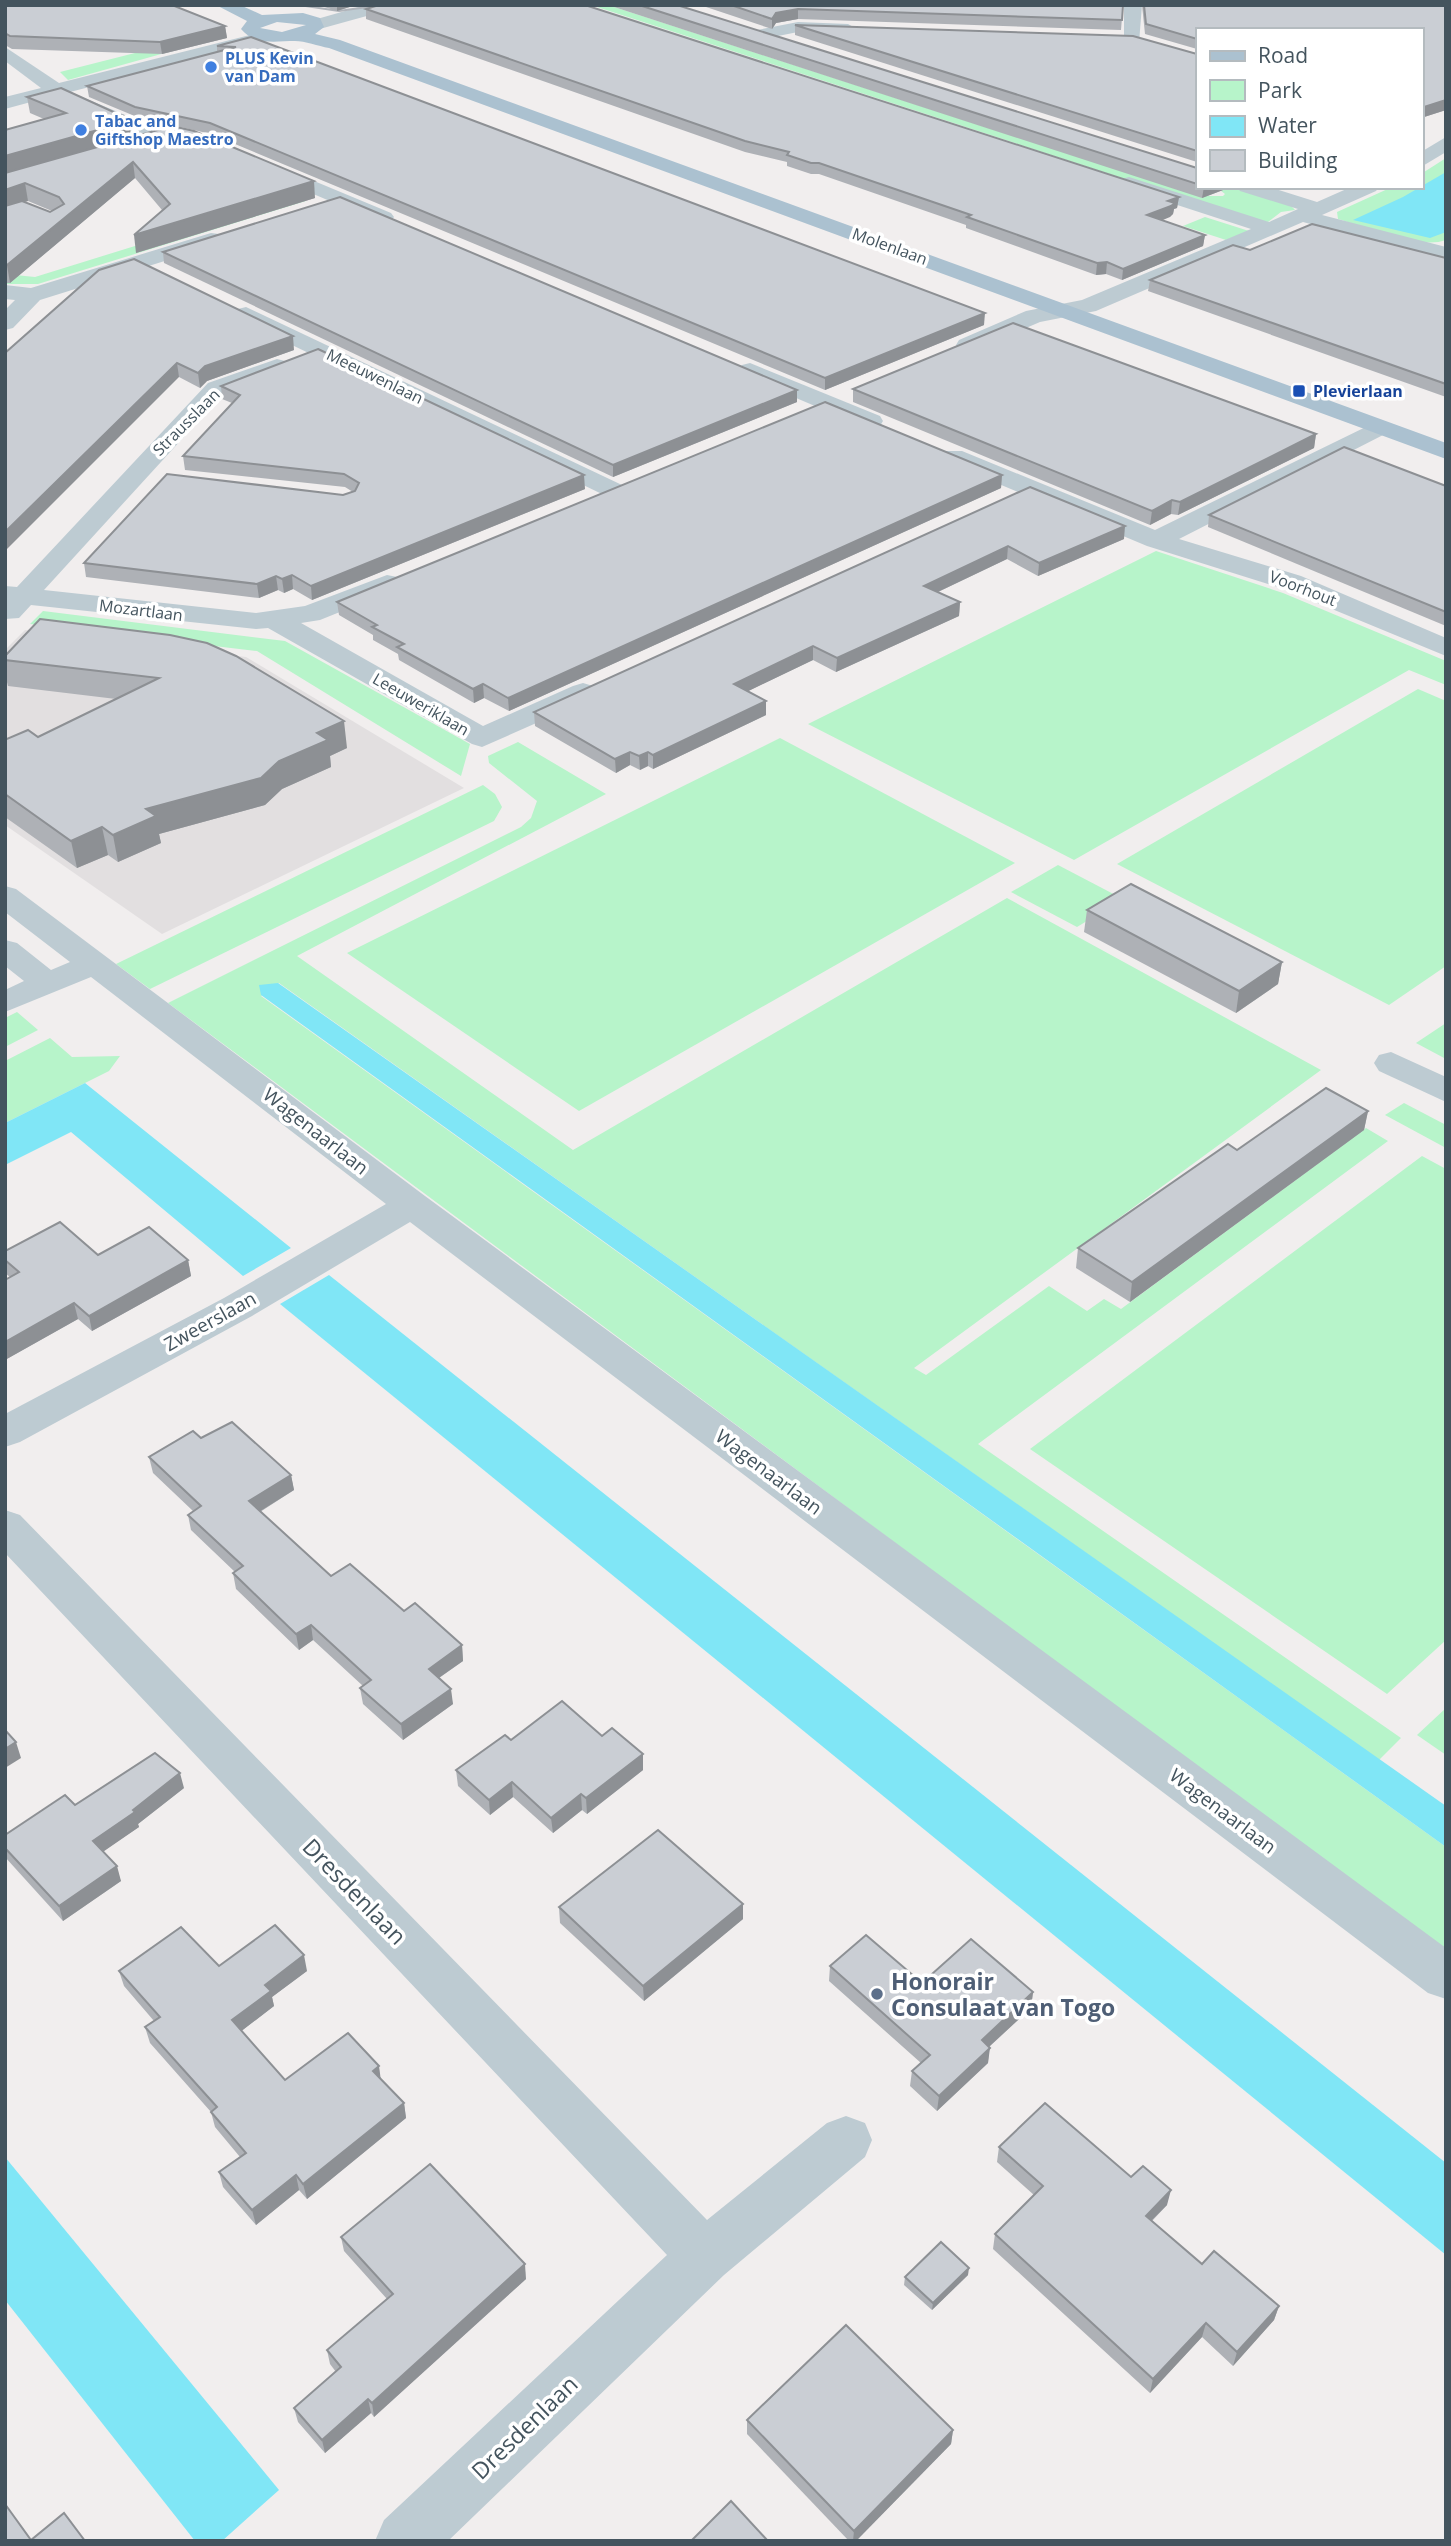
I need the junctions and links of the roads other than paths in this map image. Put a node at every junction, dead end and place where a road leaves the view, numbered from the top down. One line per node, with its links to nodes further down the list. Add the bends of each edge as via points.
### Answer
1 (248, 5): 6 (main road)
2 (386, 5): 9 (street)
3 (831, 5): 7 (street)
4 (228, 6): 6 (main road)
5 (1133, 10): 10 (street)
6 (264, 26): 9 (main road, Molenlaan); 15 (street, via 218,48)
7 (828, 28): 8 (street); 11 (street, via 757,32)
8 (869, 29)
9 (306, 31): 36 (main road, Molenlaan)
10 (1133, 40)
11 (803, 47)
12 (138, 50): 14 (street)
13 (5, 52): 14 (street)
14 (36, 75): 15 (street)
15 (56, 92): 16 (street); 17 (street, via 131,125)
16 (5, 103)
17 (175, 133): 19 (street); 24 (street, via 198,138)
18 (1443, 134): 20 (street)
19 (138, 144)
20 (1423, 159)
21 (1105, 175): 28 (street)
22 (1365, 189): 26 (street)
23 (1279, 191): 26 (street)
24 (340, 199): 25 (street); 27 (street)
25 (303, 210)
26 (1311, 213): 28 (street); 30 (street)
27 (399, 223)
28 (1271, 229): 36 (street, via 1088,306)
29 (228, 234): 31 (street)
30 (1444, 253)
31 (136, 262): 32 (street); 34 (street)
32 (161, 274)
33 (5, 292): 34 (street)
34 (32, 295): 37 (street)
35 (223, 303): 38 (street, Meeuwenlaan)
36 (1066, 310): 39 (street, via 1034,316); 44 (main road, Molenlaan)
37 (5, 323)
38 (322, 351): 48 (street, Strausslaan, via 218,387); 52 (street, Meeuwenlaan)
39 (948, 352)
40 (730, 362): 42 (street)
41 (864, 387): 42 (street)
42 (828, 403): 43 (street); 45 (street)
43 (790, 418)
44 (1378, 428): 47 (main road, Molenlaan); 55 (street)
45 (891, 429)
46 (928, 445): 51 (street, Voorhout)
47 (1446, 452)
48 (135, 474): 49 (street, Strausslaan); 57 (street, Strausslaan)
49 (160, 477)
50 (639, 480): 52 (street)
51 (1029, 488): 54 (street); 55 (street, Voorhout)
52 (613, 490): 53 (street)
53 (588, 500)
54 (991, 505)
55 (1156, 540): 59 (street, Voorhout, via 1291,582)
56 (410, 573): 58 (street, via 321,610)
57 (10, 602): 58 (street, Mozartlaan)
58 (276, 621): 60 (street, Leeuweriklaan, via 482,738)
59 (1446, 648)
60 (603, 683)
61 (5, 896): 63 (street, Wagenaarlaan)
62 (5, 950): 64 (street)
63 (93, 964): 64 (street); 68 (street, Wagenaarlaan)
64 (47, 983): 65 (street)
65 (5, 1002)
66 (1391, 1063): 67 (street)
67 (1446, 1091)
68 (412, 1205): 69 (street, Zweerslaan, via 238,1307); 71 (street, Wagenaarlaan)
69 (5, 1432)
70 (5, 1526): 73 (street, Dresdenlaan)
71 (1446, 1977)
72 (846, 2140): 73 (street, Dresdenlaan)
73 (705, 2256): 74 (street, Dresdenlaan)
74 (405, 2541)

